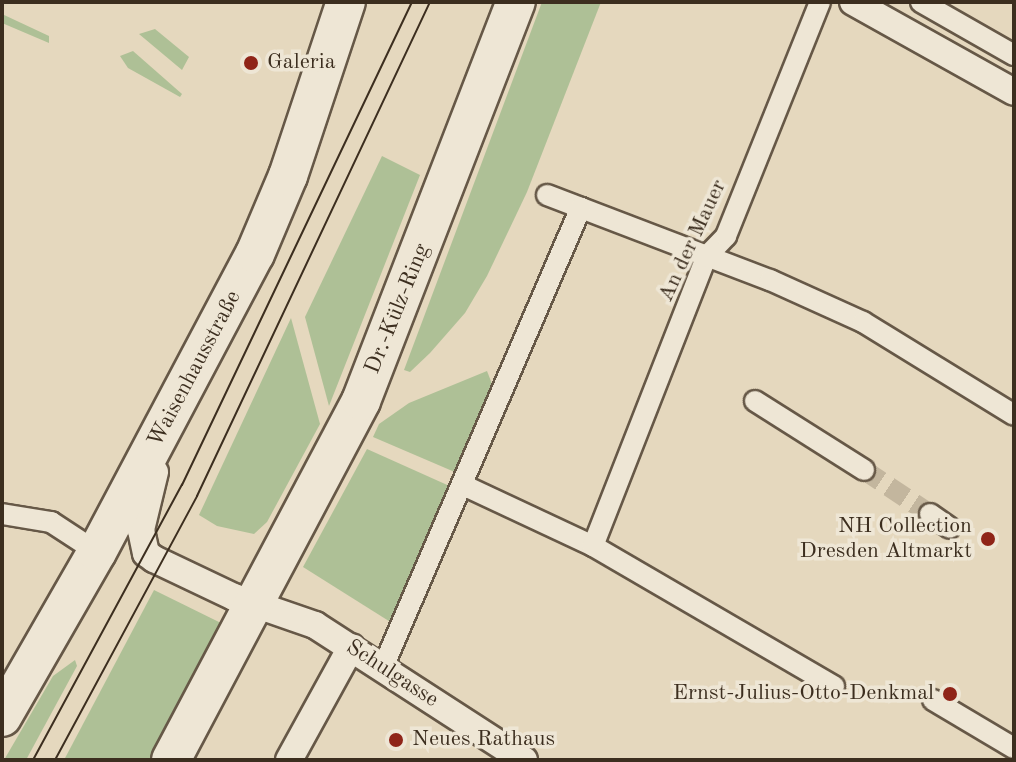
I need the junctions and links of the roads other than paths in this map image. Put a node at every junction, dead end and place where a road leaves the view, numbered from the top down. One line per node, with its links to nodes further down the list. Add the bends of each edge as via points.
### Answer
1 (346, 2): 11 (main road, Waisenhausstraße, via 279,200)
2 (516, 2): 21 (main road, Dr.-Külz-Ring, via 381,357)
3 (820, 2): 10 (street, An der Mauer, via 726,236)
4 (853, 2): 7 (street)
5 (921, 2): 6 (street)
6 (1014, 55)
7 (1014, 92)
8 (547, 195): 9 (street)
9 (581, 208): 10 (street); 15 (street)
10 (706, 257): 13 (street, via 863,322); 19 (street, An der Mauer)
11 (196, 366): 20 (main road, Waisenhausstraße); 21 (street, via 143,507 146,553)
12 (755, 401): 14 (street)
13 (1014, 415)
14 (864, 470)
15 (465, 486): 19 (street); 23 (street)
16 (2, 514): 20 (street, via 51,522)
17 (930, 514): 18 (street)
18 (950, 528)
19 (593, 546): 24 (street)
20 (97, 552): 26 (main road, Waisenhausstraße)
21 (253, 603): 22 (street, Schulgasse, via 315,625); 28 (main road, Dr.-Külz-Ring)
22 (351, 647): 23 (street, Schulgasse); 29 (street)
23 (383, 667): 30 (street, Schulgasse)
24 (834, 686)
25 (933, 700): 27 (street)
26 (2, 717)
27 (1014, 748)
28 (171, 760)
29 (289, 760)
30 (524, 760)

